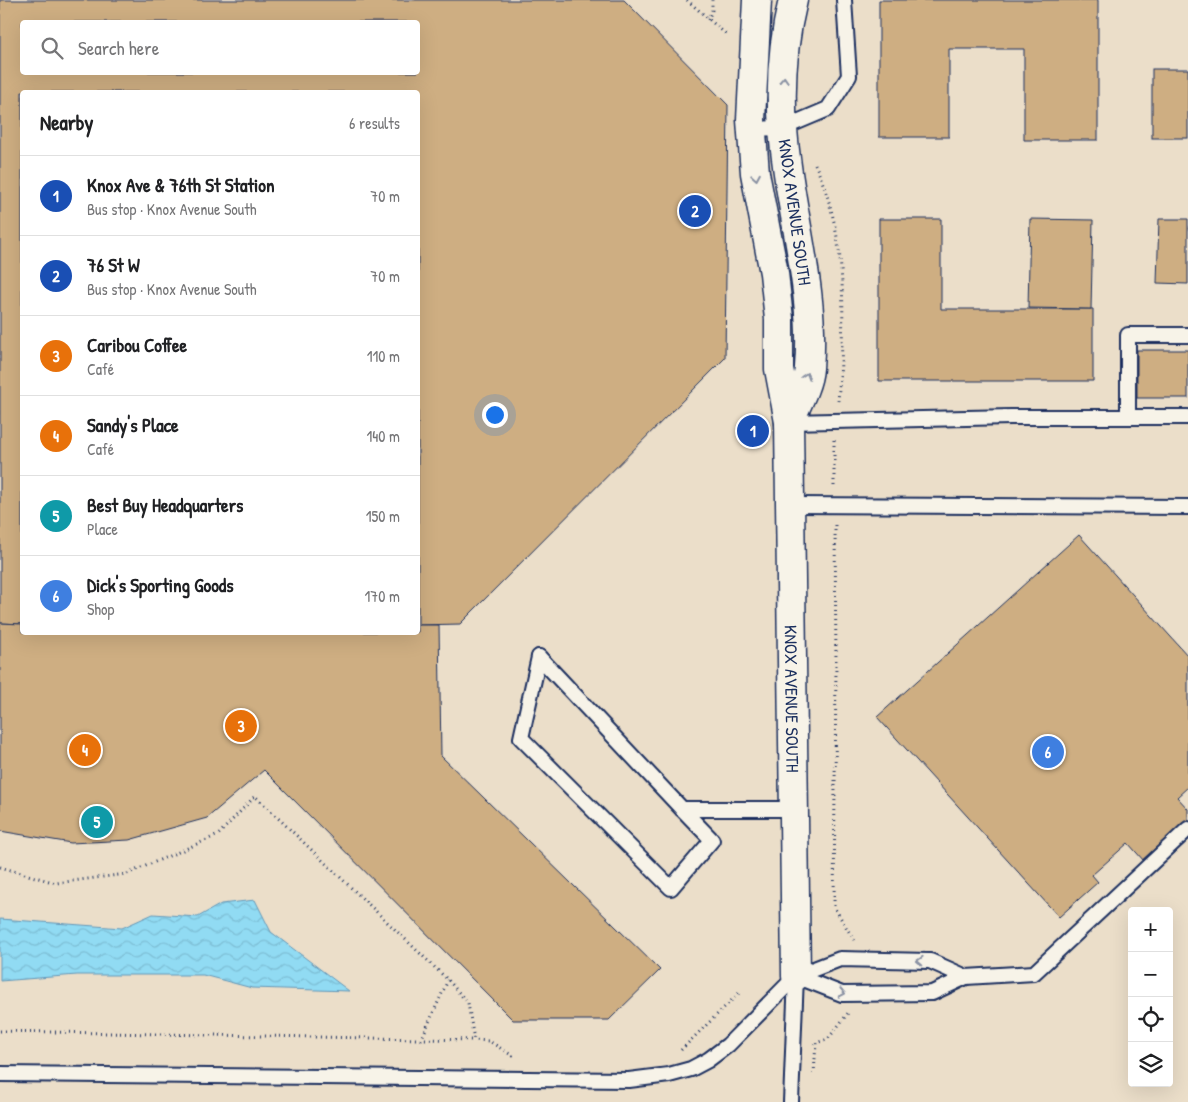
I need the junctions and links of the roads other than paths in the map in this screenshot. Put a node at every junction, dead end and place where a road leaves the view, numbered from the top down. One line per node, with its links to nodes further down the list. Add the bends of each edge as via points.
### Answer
1 (757, 0): 5 (street, KNOX AVENUE SOUTH)
2 (793, 0): 4 (street, KNOX AVENUE SOUTH, one-way to 2, via 786,28)
3 (844, 0): 4 (lane, via 849,76 828,109)
4 (783, 128): 5 (lane); 9 (street, KNOX AVENUE SOUTH, one-way to 4, via 809,370 808,318 805,271)
5 (752, 129): 9 (street, KNOX AVENUE SOUTH, one-way to 9, via 755,173 774,273 779,318 779,370)
6 (1188, 335): 7 (lane, via 1128,335)
7 (1128, 417): 8 (lane); 9 (lane)
8 (1188, 417)
9 (790, 422): 10 (street, KNOX AVENUE SOUTH)
10 (791, 505): 11 (lane); 13 (street, KNOX AVENUE SOUTH)
11 (1188, 506)
12 (682, 809): 12 (lane, via 546,664 539,657 521,738 671,888 712,840); 13 (lane)
13 (794, 809): 15 (street, KNOX AVENUE SOUTH)
14 (1188, 829): 16 (lane, via 1034,972)
15 (796, 976): 16 (lane, one-way to 15, via 930,961 840,959); 16 (lane, one-way to 16, via 842,994 932,993); 17 (lane, via 728,1045 708,1060 669,1075 629,1080); 18 (lane)
16 (966, 977)
17 (0, 1074)
18 (792, 1102)

